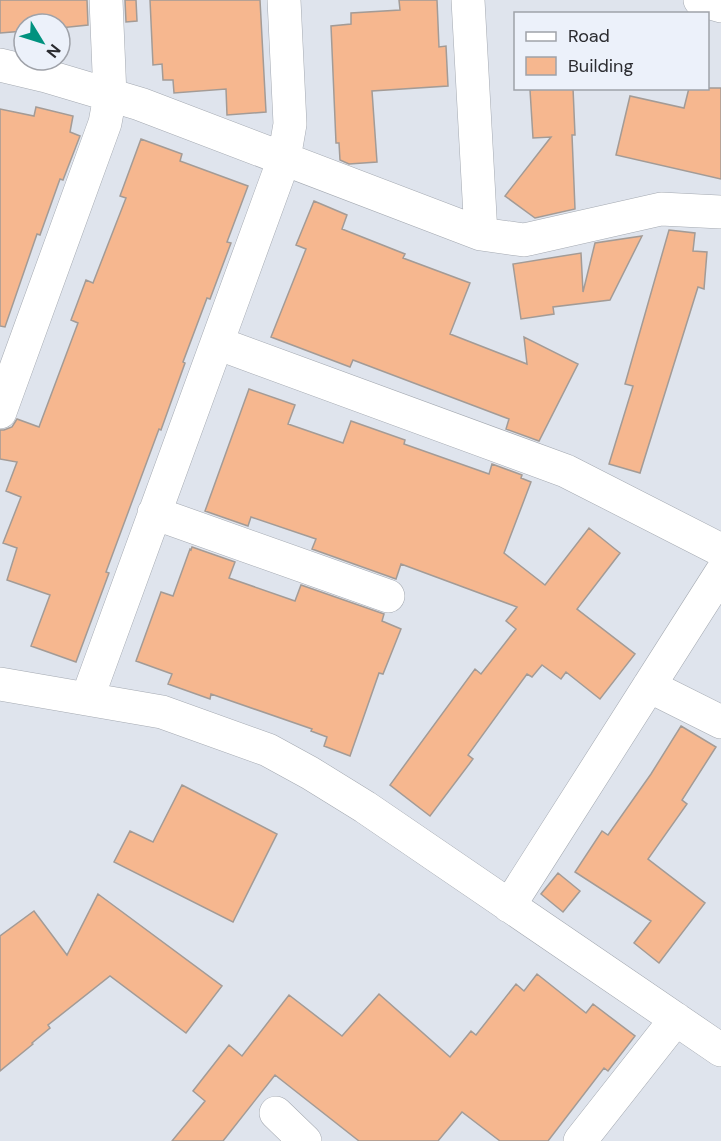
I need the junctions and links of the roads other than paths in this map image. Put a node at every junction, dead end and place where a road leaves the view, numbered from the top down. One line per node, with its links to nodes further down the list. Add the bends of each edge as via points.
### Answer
1 (106, 0): 7 (street)
2 (285, 0): 8 (street, via 291,124)
3 (468, 0): 10 (street)
4 (700, 0): 5 (street)
5 (721, 6)
6 (0, 65): 7 (street)
7 (110, 96): 8 (street); 12 (street, via 105,123)
8 (284, 159): 10 (street); 11 (street)
9 (721, 212): 10 (street, via 661,209 524,240)
10 (481, 234)
11 (217, 343): 13 (street); 14 (street, via 566,471)
12 (0, 412)
13 (154, 513): 16 (street); 19 (street)
14 (721, 550)
15 (721, 573): 18 (street)
16 (388, 596)
17 (0, 684): 19 (street)
18 (649, 686): 20 (street); 21 (street)
19 (87, 699): 21 (street, via 162,712 268,750 365,807)
20 (721, 722)
21 (509, 906): 22 (street)
22 (676, 1019): 23 (street); 26 (street)
23 (721, 1050)
24 (276, 1113): 25 (street)
25 (305, 1141)
26 (580, 1141)

